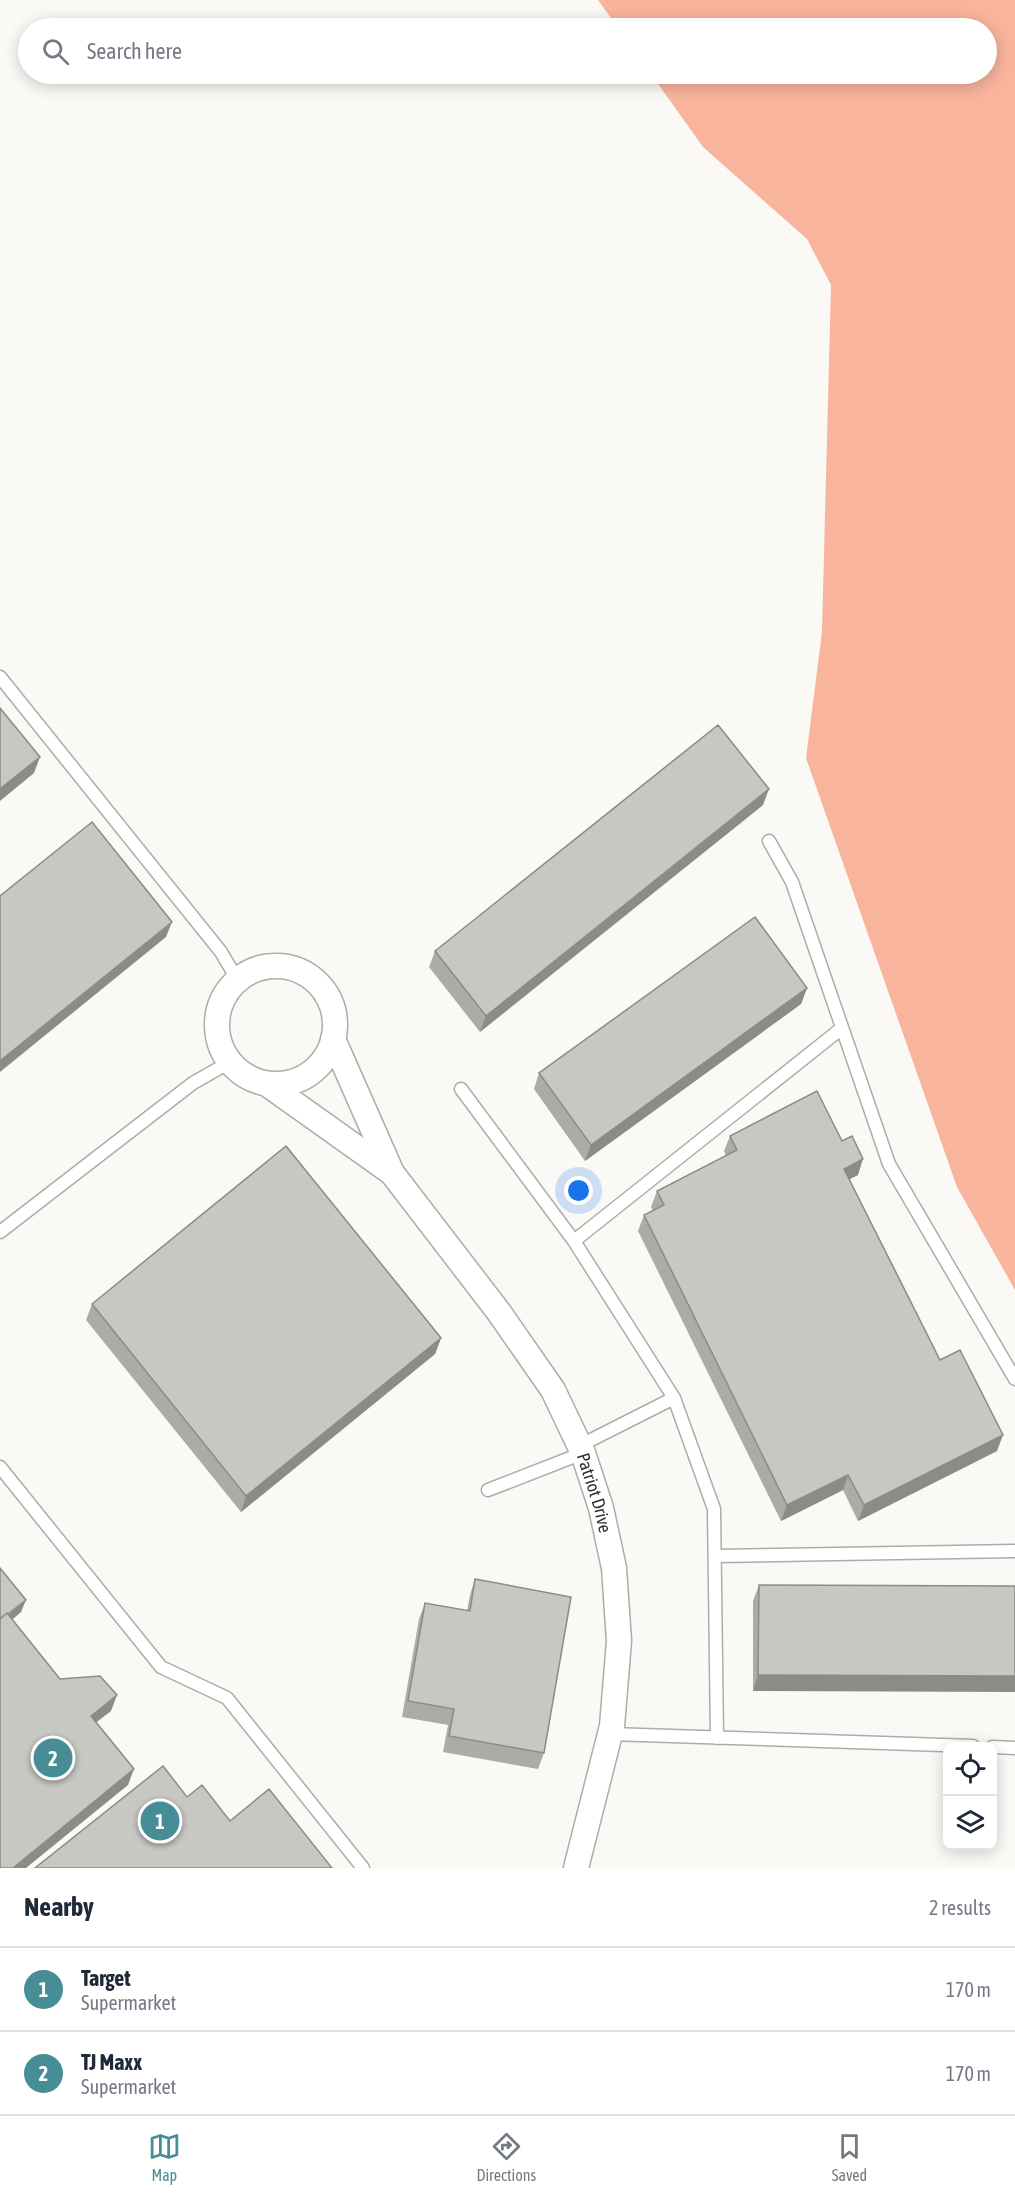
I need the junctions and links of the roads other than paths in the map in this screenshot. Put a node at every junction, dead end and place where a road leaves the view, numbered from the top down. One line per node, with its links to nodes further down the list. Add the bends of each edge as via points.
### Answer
1 (0, 677): 3 (lane, via 221,952)
2 (769, 841): 4 (lane, via 792,882)
3 (237, 979): 5 (street, via 253,969 271,965 307,974 331,1002); 6 (street, via 225,993 216,1028 220,1046)
4 (842, 1028): 11 (lane); 12 (lane, via 888,1164)
5 (333, 1039): 7 (street, via 316,1069 285,1084); 9 (street, Patriot Drive)
6 (230, 1062): 7 (street, via 240,1073); 10 (lane, via 193,1083)
7 (267, 1084): 9 (street, Patriot Drive)
8 (461, 1089): 11 (lane)
9 (392, 1173): 14 (street, Patriot Drive, via 547,1382)
10 (0, 1232)
11 (574, 1241): 13 (lane)
12 (1015, 1379)
13 (674, 1398): 14 (lane); 18 (lane, via 714,1509)
14 (581, 1450): 16 (lane); 19 (street, Patriot Drive, via 601,1508 614,1568 619,1641)
15 (0, 1467): 24 (lane, via 162,1667 227,1698)
16 (488, 1490)
17 (1015, 1551): 18 (lane)
18 (715, 1556): 20 (lane)
19 (610, 1734): 20 (lane); 25 (street, Patriot Drive)
20 (717, 1738): 21 (lane)
21 (943, 1745)
22 (997, 1747): 23 (lane)
23 (1015, 1748)
24 (363, 1868)
25 (576, 1868)

